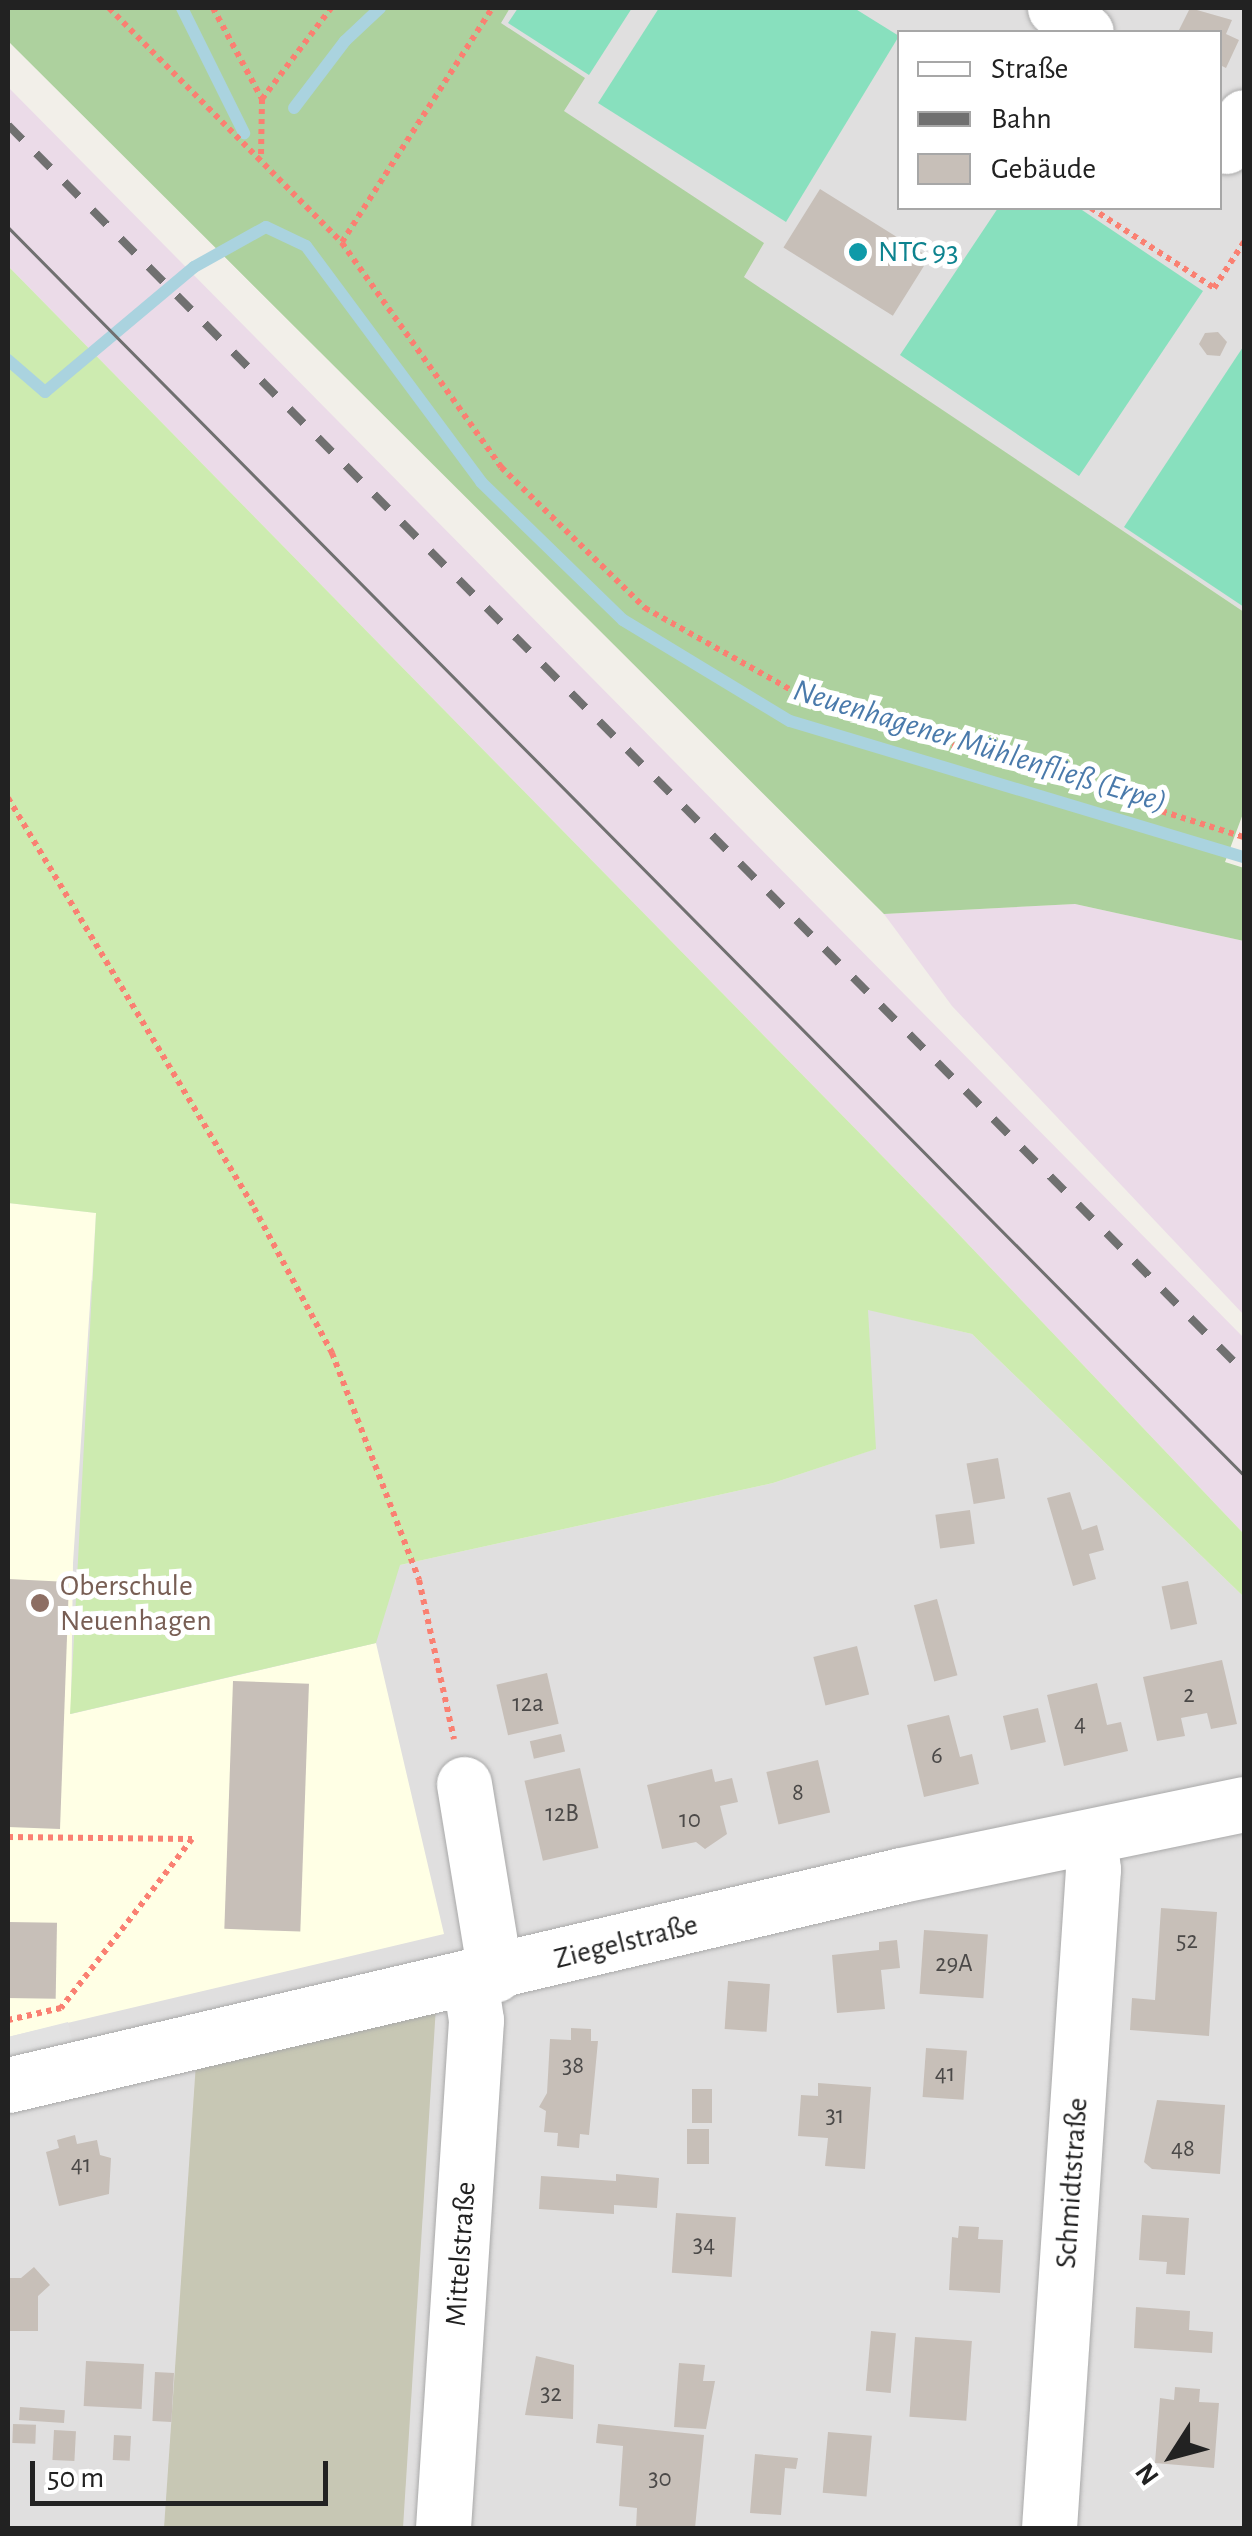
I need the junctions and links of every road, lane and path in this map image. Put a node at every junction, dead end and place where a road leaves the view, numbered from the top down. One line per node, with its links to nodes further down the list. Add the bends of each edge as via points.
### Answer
1 (110, 8): 8 (path, via 229,131)
2 (213, 8): 7 (path)
3 (331, 8): 7 (path)
4 (492, 8): 11 (path)
5 (1055, 8): 6 (street)
6 (1083, 30)
7 (262, 99): 8 (path)
8 (261, 155): 11 (path)
9 (1094, 210): 10 (path, via 1214,288)
10 (1244, 242)
11 (342, 243): 13 (path, via 502,467 645,608 810,700)
12 (8, 798): 14 (path, via 254,1208 332,1354 420,1580)
13 (1244, 837)
14 (464, 1784): 18 (street, Mittelstraße)
15 (1244, 1804): 17 (street, Ziegelstraße)
16 (8, 1837): 19 (path, via 192,1839 60,2008)
17 (1089, 1838): 18 (street, Ziegelstraße); 22 (street, Schmidtstraße, via 1093,1868)
18 (483, 1977): 20 (street, Ziegelstraße); 21 (street, Mittelstraße)
19 (8, 2020)
20 (8, 2085)
21 (443, 2528)
22 (1049, 2528)

